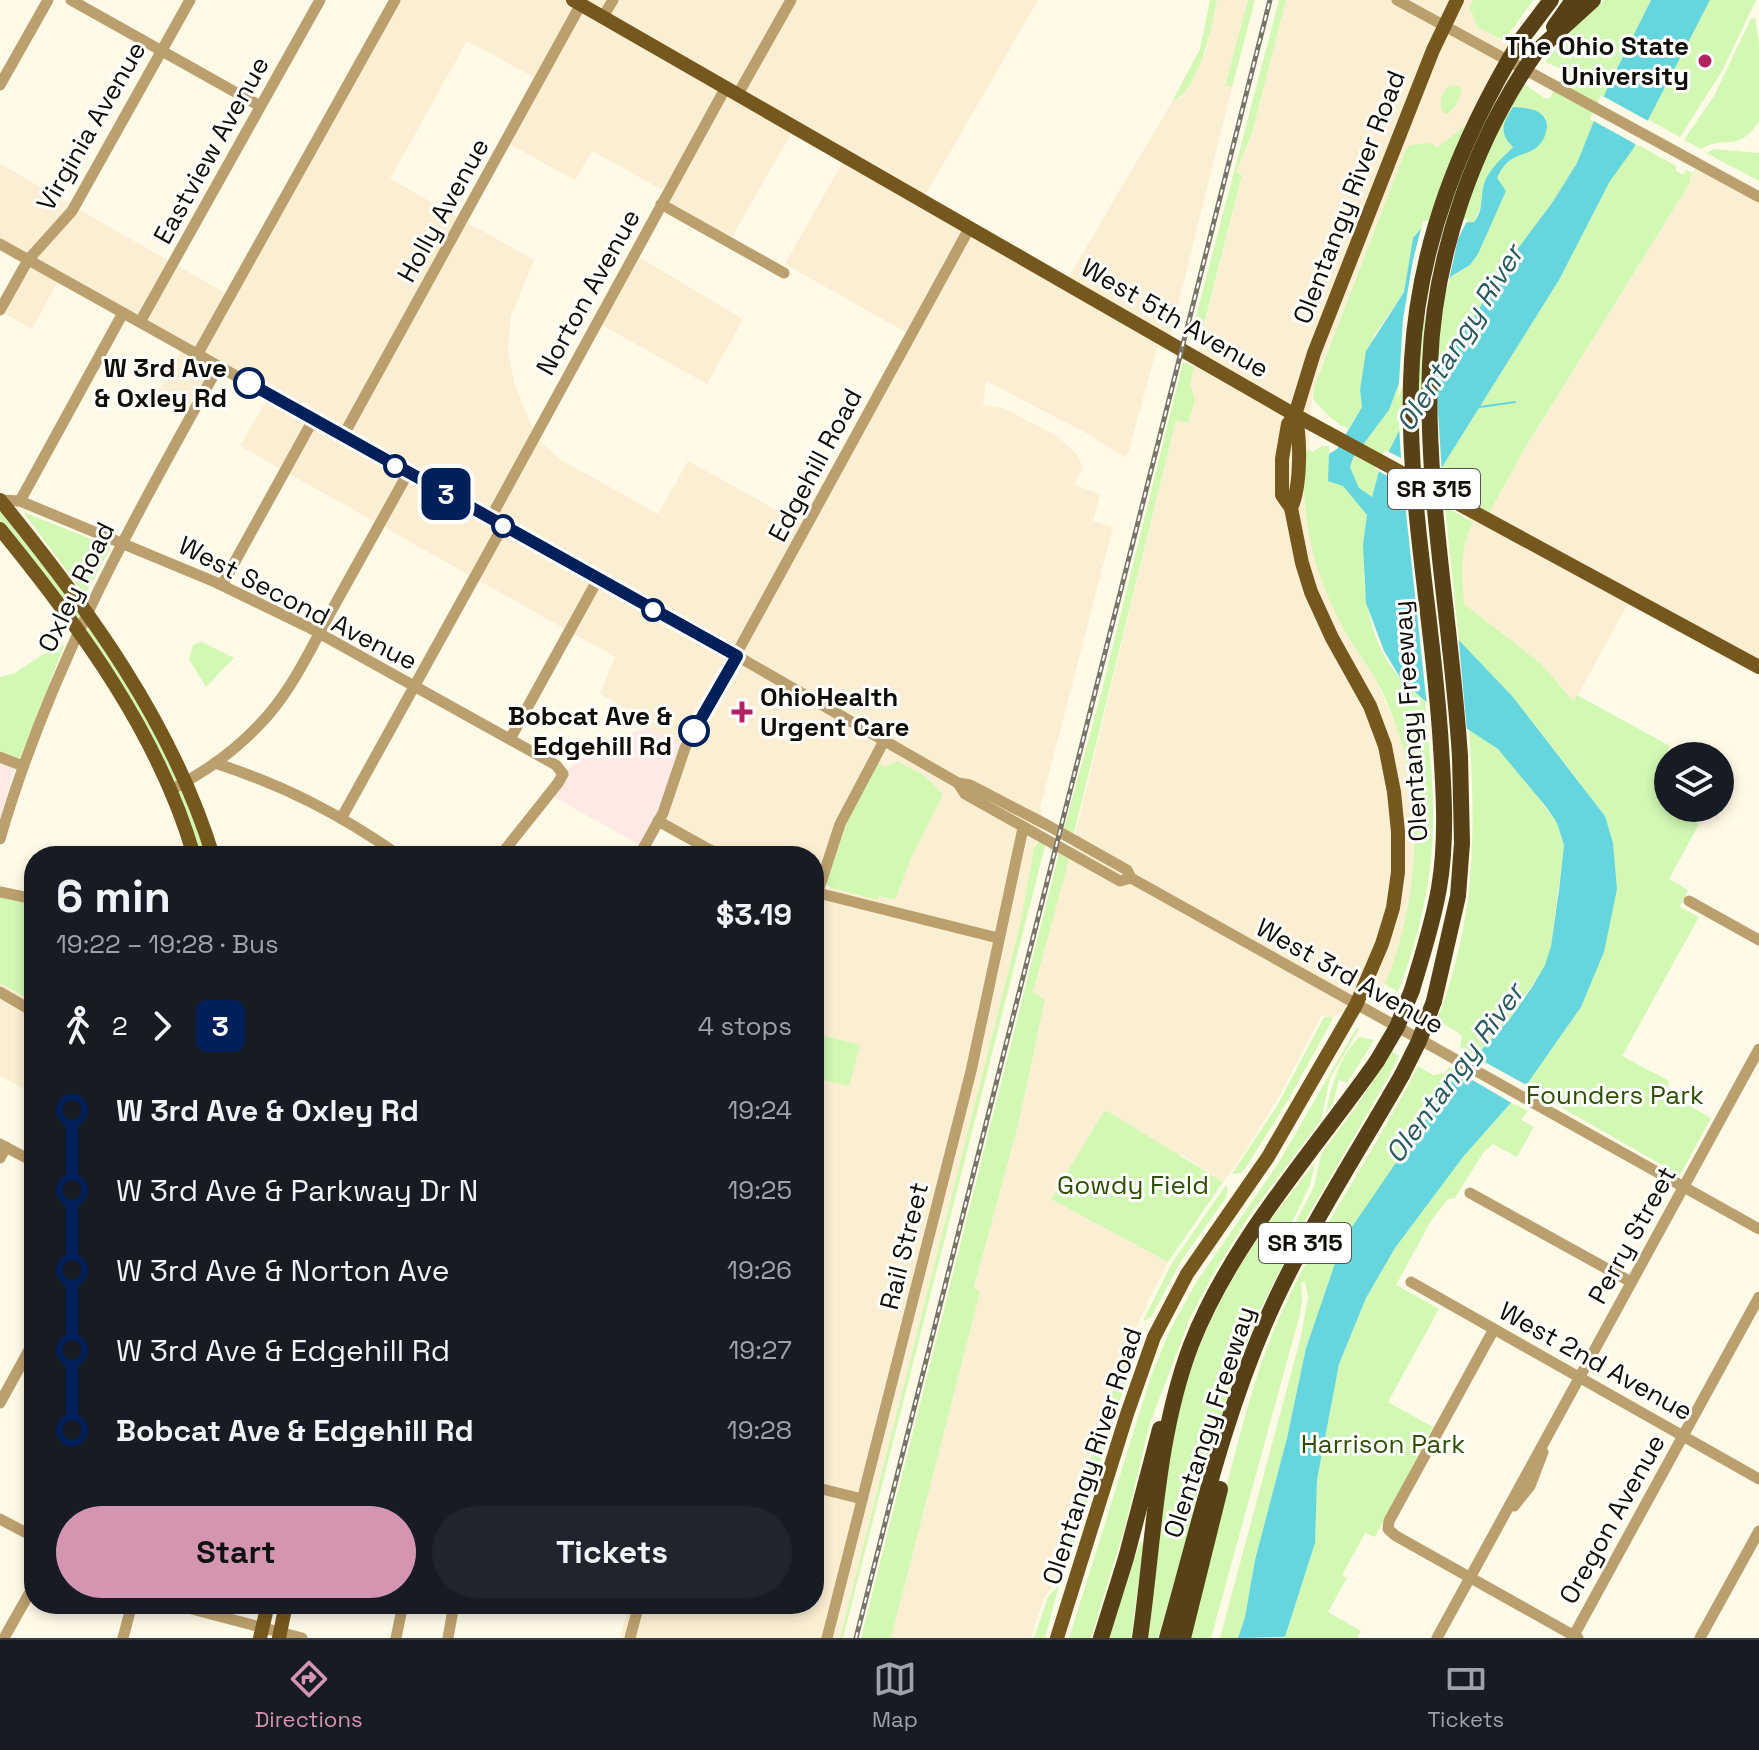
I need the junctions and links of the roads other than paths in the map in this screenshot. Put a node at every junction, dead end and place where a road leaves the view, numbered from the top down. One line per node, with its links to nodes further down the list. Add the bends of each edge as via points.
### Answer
1 (48, 0): 18 (street)
2 (71, 0): 16 (street)
3 (190, 0): 16 (street, Virginia Avenue)
4 (320, 0): 20 (street, Eastview Avenue)
5 (395, 0): 30 (street)
6 (613, 0): 14 (street)
7 (791, 0): 19 (street, Norton Avenue)
8 (1397, 0): 15 (street)
9 (1457, 0): 15 (main road, Olentangy River Road)
10 (1551, 0): 92 (highway, Olentangy Freeway / SR 315, bridge, via 1520,41 1472,126 1431,241 1417,315 1412,448 1438,692 1444,842 1429,935 1397,1027 1229,1269)
11 (1573, 0): 17 (highway, Olentangy Freeway / SR 315)
12 (1593, 0): 17 (highway)
13 (577, 2): 14 (main road, West 5th Avenue); 34 (street, Holly Avenue)
14 (603, 17): 19 (main road, West 5th Avenue)
15 (1444, 26): 21 (street); 32 (main road, Olentangy River Road, via 1319,340)
16 (161, 51): 20 (street); 25 (street, Virginia Avenue, via 72,211)
17 (1537, 51): 96 (highway, Olentangy Freeway / SR 315, bridge, via 1499,112 1467,186 1436,302 1430,362 1430,447 1460,757 1458,896 1434,1001 1419,1041 1289,1272 1255,1346)
18 (0, 85)
19 (732, 91): 22 (street, Norton Avenue); 23 (main road, West 5th Avenue)
20 (260, 106): 29 (street, Eastview Avenue)
21 (1759, 197)
22 (661, 204): 26 (street); 38 (street, Norton Avenue)
23 (970, 227): 32 (main road, West 5th Avenue); 47 (street, Edgehill Road)
24 (0, 244): 25 (street, West 3rd Avenue)
25 (28, 260): 27 (street, Virginia Avenue); 28 (street, West 3rd Avenue)
26 (784, 273)
27 (0, 310)
28 (123, 313): 29 (street, West 3rd Avenue); 37 (street)
29 (140, 322): 30 (street, West 3rd Avenue)
30 (197, 355): 31 (street, West 3rd Avenue)
31 (218, 367): 33 (street, West 3rd Avenue); 41 (street, Oxley Road)
32 (1295, 415): 48 (main road, West 5th Avenue, bridge); 80 (main road, Olentangy River Road, via 1288,424 1282,459 1282,495 1291,508 1311,592 1370,706 1394,792 1395,898)
33 (313, 420): 34 (street, West 3rd Avenue); 43 (street)
34 (343, 436): 35 (street, West 3rd Avenue)
35 (408, 473): 38 (street, West 3rd Avenue); 46 (street)
36 (0, 500): 37 (street, West Second Avenue); 44 (main road)
37 (20, 501): 41 (street, West Second Avenue)
38 (490, 519): 39 (street, West 3rd Avenue)
39 (503, 526): 42 (street, West 3rd Avenue); 49 (street)
40 (0, 529): 45 (main road)
41 (121, 542): 43 (street, West Second Avenue); 44 (street, Oxley Road)
42 (598, 579): 47 (street, West 3rd Avenue); 50 (street)
43 (222, 585): 46 (street, West Second Avenue)
44 (87, 613): 45 (street, Oxley Road); 55 (main road, via 145,703)
45 (78, 632): 54 (street, Oxley Road); 57 (main road)
46 (320, 633): 49 (street, West Second Avenue); 53 (street, via 269,714)
47 (737, 656): 51 (street, West 3rd Avenue); 59 (street, Edgehill Road, via 685,748)
48 (1759, 667)
49 (415, 686): 50 (street, West Second Avenue); 58 (street)
50 (510, 739): 66 (street, West Second Avenue, via 563,774)
51 (885, 739): 56 (street, West 3rd Avenue); 71 (street, via 840,824)
52 (0, 757): 54 (street)
53 (215, 763): 55 (street); 58 (street, via 292,791)
54 (23, 766): 62 (street, Oxley Road)
55 (187, 782): 57 (street); 64 (main road)
56 (958, 783): 60 (street, West 3rd Avenue, via 965,794); 69 (street, West 3rd Avenue, via 998,798)
57 (171, 790): 63 (main road)
58 (342, 817): 65 (street)
59 (658, 821): 67 (street, Edgehill Road); 68 (street)
60 (1023, 828): 61 (street, West 3rd Avenue); 69 (street, via 1036,822); 70 (street, Rail Street)
61 (1041, 838): 70 (street, Rail Street); 72 (street, West 3rd Avenue, via 1120,881)
62 (0, 839)
63 (191, 846)
64 (209, 846)
65 (385, 846)
66 (508, 846)
67 (644, 846)
68 (703, 846)
69 (1099, 854): 72 (street, West 3rd Avenue)
70 (1017, 863): 77 (street, Rail Street)
71 (824, 870)
72 (1131, 878): 80 (street, West 3rd Avenue)
73 (0, 892): 74 (street)
74 (24, 897)
75 (824, 898): 77 (street)
76 (1689, 901): 78 (street)
77 (998, 938): 100 (street, Rail Street, via 968,1085)
78 (1759, 940)
79 (0, 992): 81 (street)
80 (1356, 1005): 85 (street, West 3rd Avenue); 122 (main road, Olentangy River Road, via 1268,1157 1187,1274 1154,1337)
81 (24, 1006)
82 (1759, 1049): 85 (street, Perry Street)
83 (2, 1150): 84 (street)
84 (24, 1158)
85 (1683, 1187): 87 (street, West 3rd Avenue); 89 (street, Perry Street)
86 (1470, 1193): 89 (street)
87 (1759, 1229)
88 (1411, 1282): 91 (street, West 2nd Avenue)
89 (1631, 1282): 94 (street, Perry Street)
90 (1759, 1297): 97 (street, Oregon Avenue)
91 (1494, 1329): 94 (street, West 2nd Avenue); 104 (street, via 1388,1529)
92 (1190, 1349): 123 (highway, via 1164,1415); 124 (highway, Olentangy Freeway / SR 315, via 1169,1426)
93 (24, 1359): 95 (street)
94 (1579, 1377): 97 (street, West 2nd Avenue); 104 (street, Perry Street, via 1544,1442 1530,1486 1506,1511)
95 (0, 1403)
96 (1230, 1420): 125 (highway, Olentangy Freeway / SR 315); 126 (highway, via 1220,1487)
97 (1683, 1436): 98 (street, West 2nd Avenue); 114 (street, Oregon Avenue)
98 (1759, 1479)
99 (824, 1490): 100 (street)
100 (862, 1499): 121 (street, Rail Street)
101 (0, 1519): 103 (street)
102 (1759, 1531): 128 (street)
103 (24, 1532)
104 (1470, 1577): 114 (street); 127 (street, Perry Street)
105 (24, 1603): 115 (street)
106 (129, 1614): 116 (street)
107 (203, 1614): 112 (street)
108 (284, 1614): 113 (main road)
109 (401, 1614): 118 (street)
110 (452, 1614): 119 (street)
111 (636, 1614): 120 (street)
112 (261, 1633): 113 (street)
113 (280, 1635): 117 (street)
114 (1576, 1637)
115 (4, 1638)
116 (123, 1638)
117 (302, 1638)
118 (396, 1638)
119 (448, 1638)
120 (630, 1638)
121 (827, 1638)
122 (1057, 1638)
123 (1101, 1638)
124 (1140, 1638)
125 (1167, 1638)
126 (1183, 1638)
127 (1437, 1638)
128 (1700, 1638)

